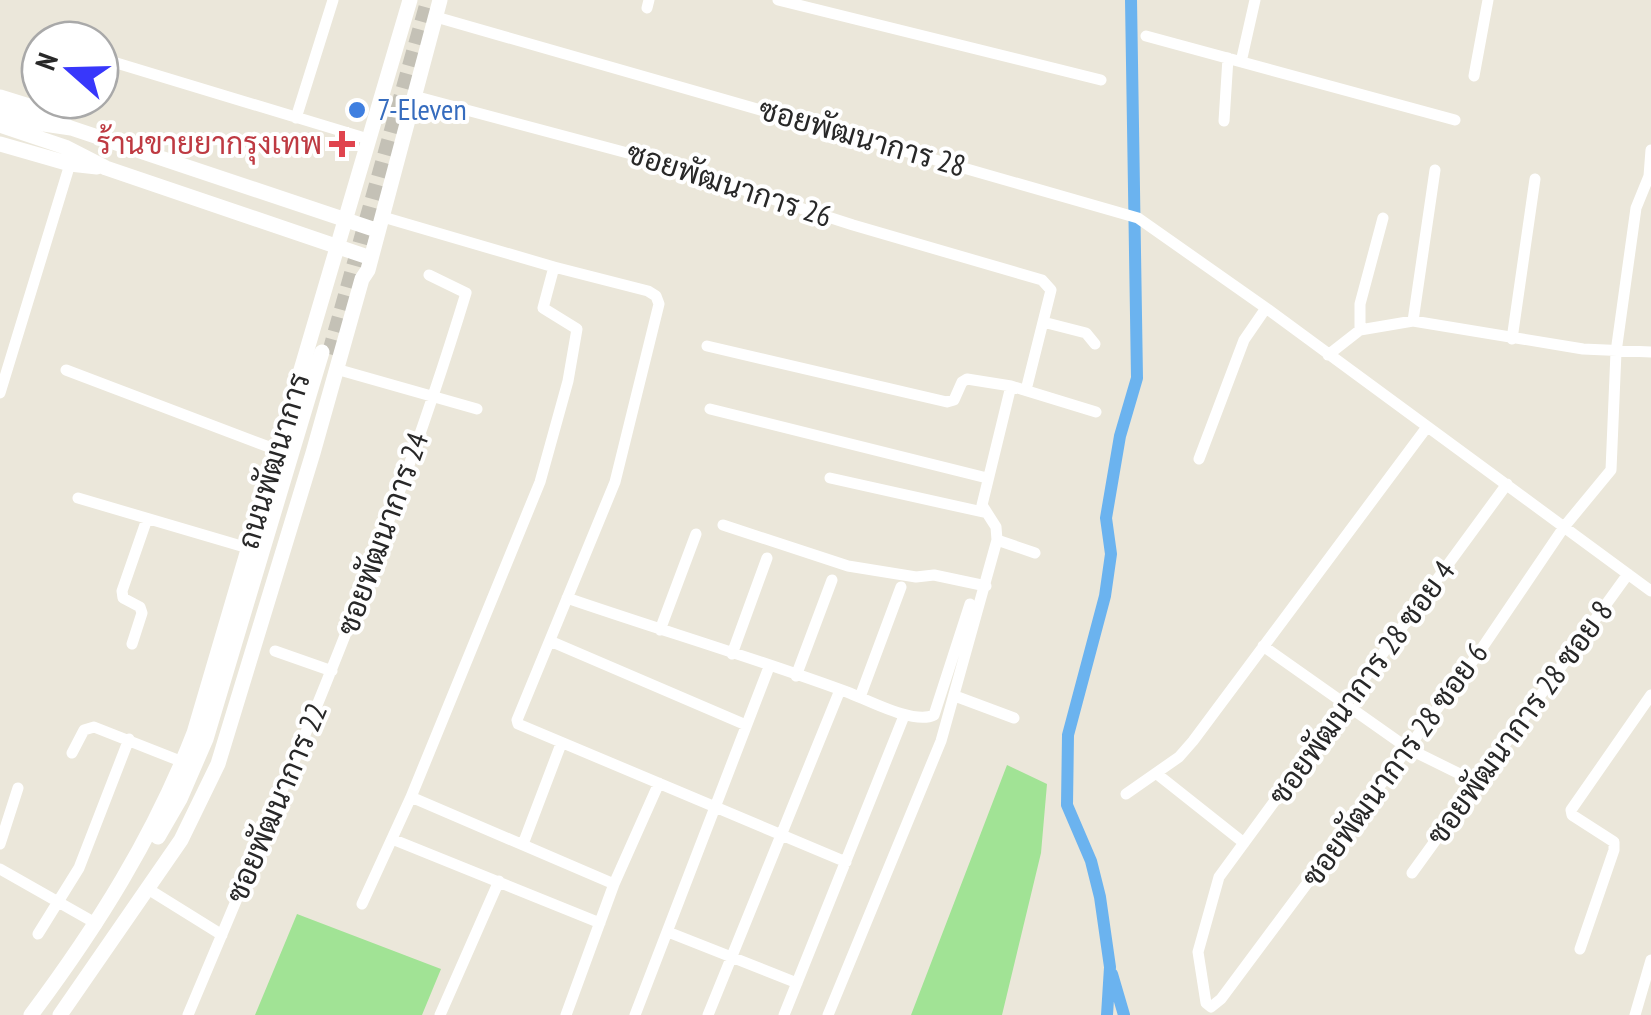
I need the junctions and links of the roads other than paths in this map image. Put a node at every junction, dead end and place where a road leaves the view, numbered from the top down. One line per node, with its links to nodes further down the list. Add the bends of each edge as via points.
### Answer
1 (332, 0): 17 (street)
2 (410, 0): 22 (main road, ถนนพัฒนาการ)
3 (440, 0): 7 (main road)
4 (778, 0): 13 (street)
5 (1255, 0): 10 (street)
6 (1488, 0): 12 (street)
7 (436, 17): 14 (main road); 40 (street, ซอยพัฒนาการ 28, via 1118,210)
8 (1146, 36): 9 (street)
9 (1228, 58): 10 (street); 19 (street)
10 (1241, 62): 18 (street)
11 (120, 64): 17 (street)
12 (1474, 76)
13 (1101, 80)
14 (414, 96): 34 (main road); 42 (street, ซอยพัฒนาการ 26, via 636,154 1042,280 1051,290)
15 (0, 97): 21 (main road, via 45,111)
16 (0, 110): 21 (main road)
17 (296, 118): 22 (street)
18 (1454, 120)
19 (1224, 121)
20 (0, 126): 26 (main road, via 65,146)
21 (71, 128): 30 (main road)
22 (368, 139): 33 (main road, ถนนพัฒนาการ)
23 (0, 144): 25 (main road)
24 (1651, 150): 28 (street, ซอยพัฒนาการ 28 ซอย 6)
25 (70, 164): 26 (main road); 54 (street)
26 (106, 168): 31 (main road)
27 (1435, 170): 41 (street)
28 (1650, 176): 47 (street, ซอยพัฒนาการ 28 ซอย 6, via 1636,208)
29 (1535, 180): 44 (street)
30 (246, 187): 31 (main road, via 244,208); 33 (main road)
31 (236, 214): 35 (main road)
32 (1383, 218): 43 (street, via 1360,304)
33 (344, 220): 34 (main road); 35 (main road, ถนนพัฒนาการ)
34 (380, 223): 36 (main road); 37 (street); 39 (main road, ถนนพัฒนาการ)
35 (337, 247): 36 (main road); 50 (main road, ถนนพัฒนาการ)
36 (368, 257): 39 (main road)
37 (554, 267): 80 (street, via 648,291 658,304 615,482); 109 (street, via 542,308 576,326 568,381 540,482)
38 (430, 275): 55 (street, ซอยพัฒนาการ 24, via 466,292)
39 (362, 279): 50 (main road, ถนนพัฒนาการ)
40 (1266, 308): 49 (street, ซอยพัฒนาการ 28); 61 (street, via 1244,340)
41 (1413, 321): 43 (street); 44 (street)
42 (1044, 322): 45 (street, via 1086,333); 53 (street)
43 (1360, 330): 49 (street)
44 (1512, 339): 47 (street)
45 (1095, 344)
46 (706, 346): 52 (street, via 947,402 967,379)
47 (1616, 352): 48 (street); 69 (street, ซอยพัฒนาการ 28 ซอย 6, via 1612,470)
48 (1651, 352)
49 (1328, 355): 59 (street, ซอยพัฒนาการ 28)
50 (327, 356): 55 (street, ซอยพัฒนาการ 24); 60 (main road, ถนนพัฒนาการ); 121 (main road, ถนนพัฒนาการ, via 217,742); 125 (main road, ถนนพัฒนาการ, via 206,740 168,821)
51 (66, 370): 60 (street)
52 (1012, 386): 53 (street); 63 (street)
53 (1026, 390): 58 (street)
54 (0, 393)
55 (433, 398): 56 (street, ซอยพัฒนาการ 24); 89 (street, ซอยพัฒนาการ 24)
56 (477, 409)
57 (710, 409): 63 (street)
58 (1096, 412)
59 (1427, 427): 64 (street, ซอยพัฒนาการ 28); 85 (street)
60 (277, 450): 72 (main road, ถนนพัฒนาการ)
61 (1200, 459)
62 (830, 478): 66 (street)
63 (987, 478): 66 (street)
64 (1507, 484): 69 (street, ซอยพัฒนาการ 28); 95 (street, ซอยพัฒนาการ 28 ซอย 4)
65 (78, 498): 67 (street)
66 (983, 512): 71 (street)
67 (147, 519): 72 (street); 84 (street, via 122,591 142,614)
68 (723, 525): 78 (street, via 848,566)
69 (1564, 526): 75 (street, ซอยพัฒนาการ 28); 101 (street, ซอยพัฒนาการ 28 ซอย 6)
70 (696, 534): 82 (street)
71 (997, 540): 73 (street); 78 (street)
72 (248, 548): 103 (main road, ถนนพัฒนาการ)
73 (1035, 554)
74 (766, 558): 87 (street)
75 (1628, 574): 79 (street, ซอยพัฒนาการ 28); 105 (street, ซอยพัฒนาการ 28 ซอย 8)
76 (832, 580): 90 (street)
77 (901, 586): 94 (street)
78 (986, 586): 93 (street)
79 (1651, 591)
80 (567, 598): 82 (street); 83 (street)
81 (970, 604): 96 (street, via 934,715)
82 (660, 630): 87 (street)
83 (550, 641): 98 (street); 100 (street, via 517,720)
84 (132, 644)
85 (1263, 646): 95 (street); 104 (street, via 1193,741)
86 (276, 651): 89 (street)
87 (732, 654): 88 (street)
88 (769, 666): 90 (street); 98 (street)
89 (332, 670): 130 (street, ซอยพัฒนาการ 22)
90 (796, 676): 91 (street)
91 (840, 690): 94 (street); 111 (street)
92 (1651, 695): 131 (street, via 1571,810 1614,842)
93 (955, 696): 97 (street); 143 (street, via 920,798)
94 (860, 697): 96 (street)
95 (1346, 707): 101 (street); 113 (street, ซอยพัฒนาการ 28 ซอย 4)
96 (904, 716): 116 (street)
97 (1014, 718)
98 (746, 726): 110 (street)
99 (128, 740): 102 (street, via 87,727); 103 (street); 123 (street)
100 (561, 744): 106 (street); 115 (street)
101 (1409, 749): 105 (street); 120 (street, ซอยพัฒนาการ 28 ซอย 6, via 1211,1007 1198,952)
102 (72, 754)
103 (183, 762): 125 (main road, ถนนพัฒนาการ)
104 (1157, 774): 108 (street); 113 (street)
105 (1476, 782): 118 (street, ซอยพัฒนาการ 28 ซอย 8)
106 (659, 783): 110 (street); 122 (street)
107 (18, 788): 114 (street)
108 (1126, 794)
109 (410, 797): 112 (street); 115 (street)
110 (716, 805): 111 (street); 128 (street)
111 (780, 833): 116 (street); 132 (street)
112 (392, 840): 119 (street); 124 (street)
113 (1244, 843): 120 (street, ซอยพัฒนาการ 28 ซอย 4)
114 (0, 844)
115 (523, 844): 122 (street)
116 (846, 862): 134 (street)
117 (1, 873): 123 (street)
118 (1412, 873)
119 (499, 881): 126 (street); 138 (street)
120 (1216, 882)
121 (151, 884): 130 (street, ซอยพัฒนาการ 22); 136 (main road, ถนนพัฒนาการ)
122 (614, 884): 126 (street)
123 (60, 903): 127 (street); 129 (street)
124 (362, 904)
125 (107, 910): 127 (main road, ถนนพัฒนาการ)
126 (600, 923): 139 (street)
127 (97, 924): 135 (main road, ถนนพัฒนาการ)
128 (668, 932): 132 (street); 140 (street)
129 (38, 934)
130 (222, 935): 137 (street, ซอยพัฒนาการ 22)
131 (1580, 950)
132 (732, 957): 134 (street); 141 (street)
133 (1651, 960): 144 (street)
134 (797, 982): 142 (street)
135 (31, 1015)
136 (60, 1015)
137 (188, 1015)
138 (440, 1015)
139 (566, 1015)
140 (635, 1015)
141 (708, 1015)
142 (784, 1015)
143 (828, 1015)
144 (1635, 1015)

